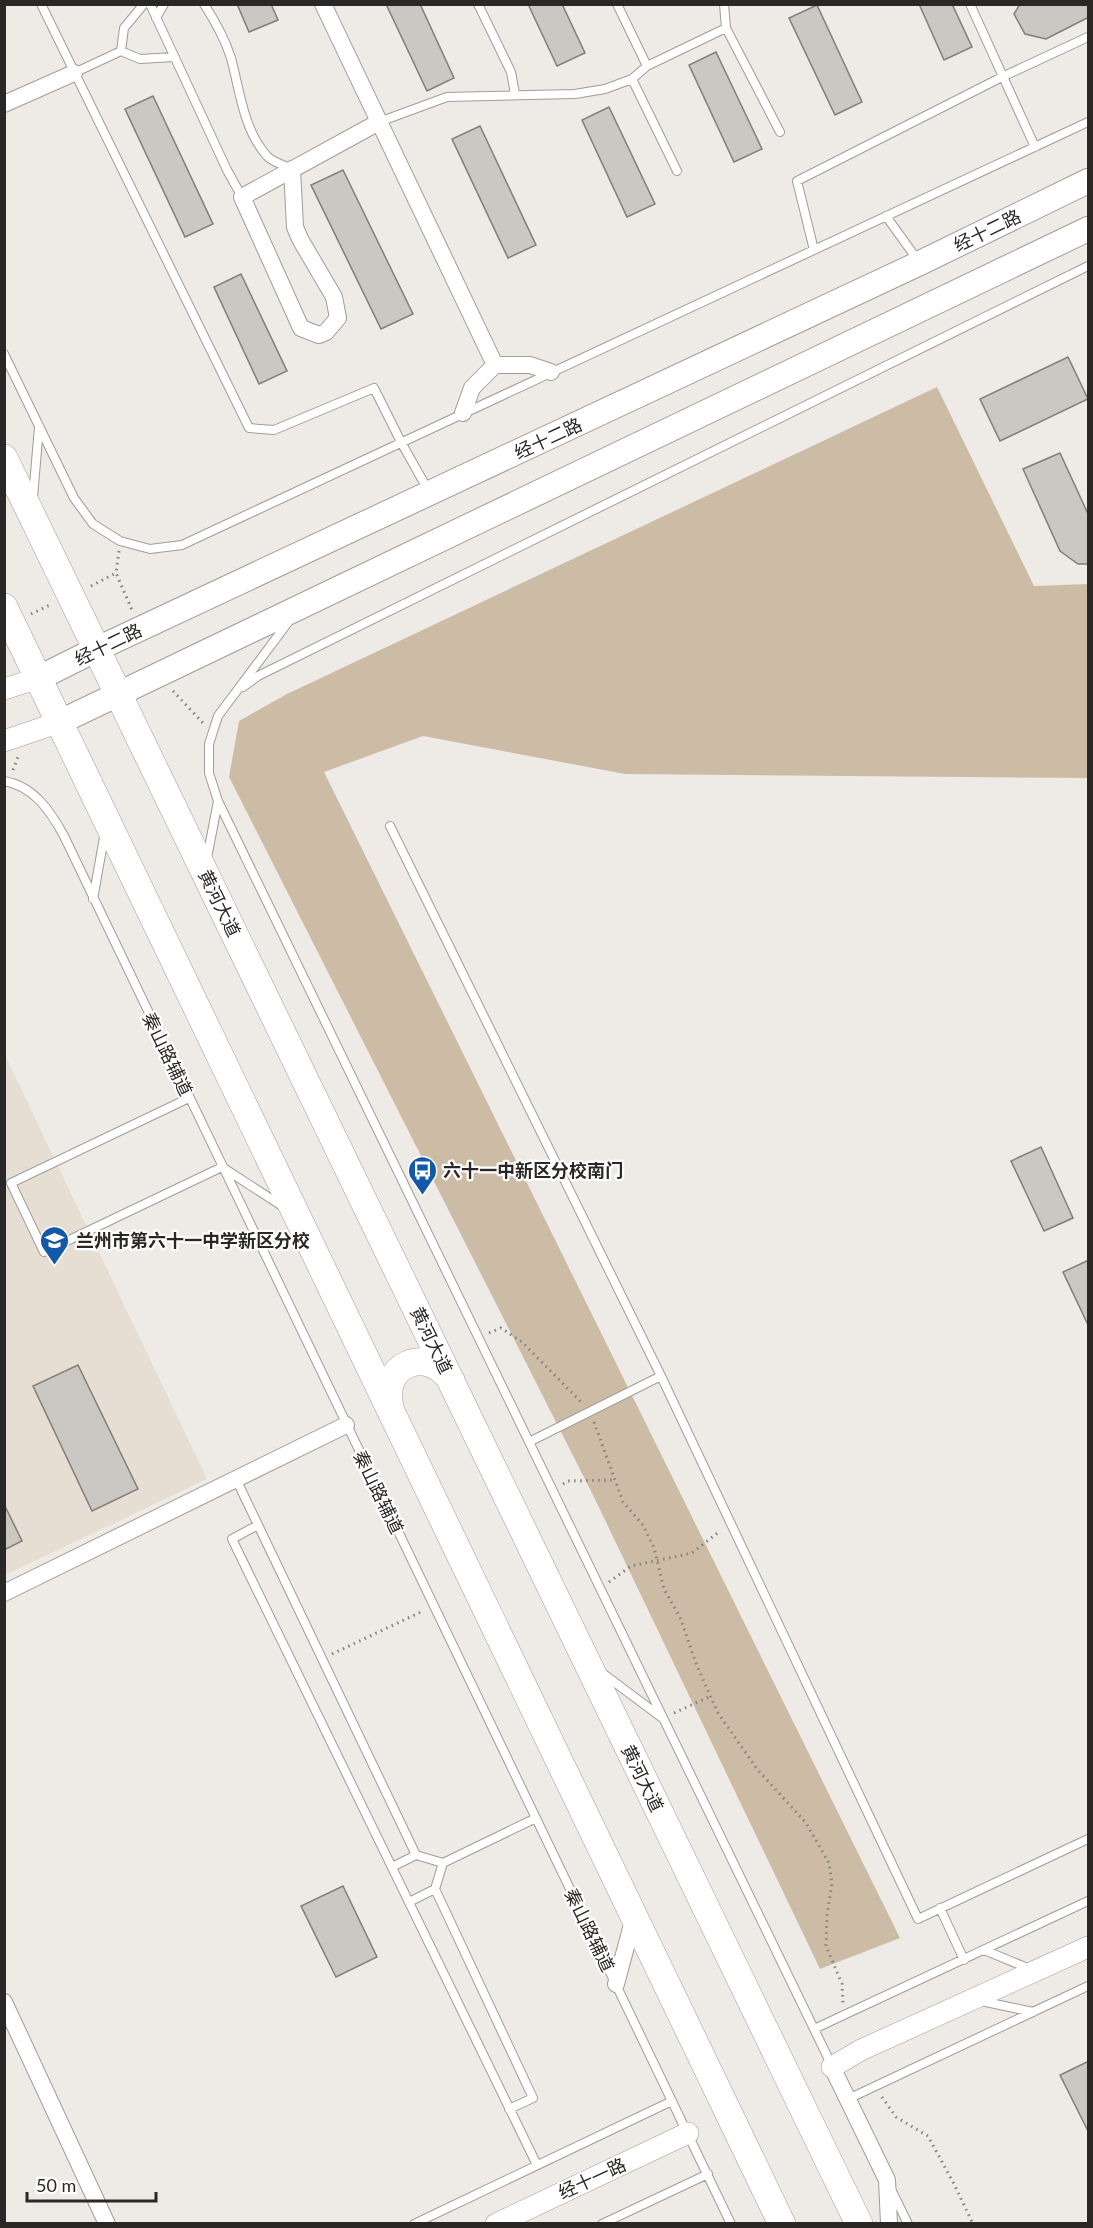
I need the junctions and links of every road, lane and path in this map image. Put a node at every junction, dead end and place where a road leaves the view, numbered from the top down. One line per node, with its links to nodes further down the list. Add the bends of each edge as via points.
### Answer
1 (41, 4): 17 (lane)
2 (144, 4): 14 (lane, via 124,28)
3 (150, 4): 11 (lane)
4 (164, 4): 11 (lane)
5 (204, 4): 26 (lane, via 230,56 242,108 253,134 268,158)
6 (322, 4): 22 (street)
7 (478, 4): 20 (lane, via 511,72)
8 (617, 4): 16 (lane)
9 (724, 4): 12 (lane)
10 (970, 4): 18 (lane)
11 (156, 18): 15 (lane)
12 (726, 28): 16 (lane); 24 (lane)
13 (1089, 37): 18 (lane)
14 (122, 51): 15 (lane, via 140,59); 17 (lane)
15 (174, 57): 29 (lane)
16 (647, 66): 19 (lane)
17 (74, 73): 21 (street); 40 (lane, via 249,428 274,430 374,388)
18 (1002, 77): 25 (lane); 32 (lane, via 796,181)
19 (632, 79): 20 (lane, via 575,94); 27 (lane)
20 (515, 94): 22 (lane, via 447,97)
21 (4, 104)
22 (379, 122): 26 (street); 36 (street)
23 (1089, 122): 25 (lane)
24 (780, 132)
25 (1035, 147): 30 (lane)
26 (292, 169): 29 (street); 29 (street, via 295,227 334,297 338,318 326,332 319,335 301,328)
27 (676, 171)
28 (1089, 181): 33 (main road, 经十二路)
29 (242, 196)
30 (886, 216): 32 (lane); 33 (lane)
31 (1089, 229): 45 (main road)
32 (814, 250): 37 (lane)
33 (920, 263): 42 (main road, 经十二路)
34 (1089, 266): 50 (lane, via 258,676)
35 (4, 354): 39 (lane)
36 (495, 365): 37 (street, via 530,365); 38 (street, via 472,388)
37 (552, 372): 38 (lane)
38 (463, 413): 40 (lane)
39 (39, 426): 40 (lane, via 74,498 93,524 120,541 150,549 182,545); 43 (lane)
40 (401, 442): 42 (lane)
41 (4, 458): 43 (main road, 黄河大道)
42 (429, 493): 46 (main road, 经十二路)
43 (31, 513): 46 (main road, 黄河大道)
44 (4, 607): 47 (main road)
45 (297, 609): 49 (main road); 50 (lane)
46 (97, 649): 47 (main road, 经十二路); 49 (main road, 黄河大道)
47 (39, 678): 48 (street, 经十二路); 51 (main road)
48 (4, 689)
49 (119, 693): 51 (main road); 57 (main road, 黄河大道)
50 (235, 693): 54 (lane, via 218,716 209,744 209,773)
51 (60, 722): 52 (street); 55 (main road)
52 (4, 741)
53 (4, 781): 58 (lane, 秦山路辅道, via 33,794 51,812)
54 (218, 801): 57 (lane); 62 (lane)
55 (107, 820): 58 (lane); 61 (main road)
56 (390, 826): 63 (lane)
57 (204, 870): 64 (main road, 黄河大道)
58 (93, 899): 59 (lane, 秦山路辅道)
59 (189, 1098): 60 (lane, 秦山路辅道); 60 (lane, via 11,1183 44,1252)
60 (222, 1167): 61 (lane); 67 (lane, 秦山路辅道)
61 (298, 1216): 65 (main road)
62 (478, 1338): 66 (path, via 501,1328 522,1342); 68 (lane)
63 (661, 1376): 66 (lane); 72 (lane)
64 (451, 1381): 65 (main road, via 435,1364 412,1362 393,1375 387,1397); 79 (main road, 黄河大道)
65 (390, 1409): 91 (main road)
66 (591, 1411): 68 (lane); 70 (path)
67 (346, 1425): 69 (street); 77 (lane, 秦山路辅道)
68 (529, 1442): 71 (lane)
69 (236, 1479): 73 (lane); 76 (street)
70 (614, 1480): 71 (path, via 568,1482); 74 (path, via 623,1502 643,1525)
71 (552, 1490): 75 (lane)
72 (730, 1524): 74 (path, via 692,1553); 90 (lane, via 918,1919)
73 (258, 1525): 78 (lane); 86 (lane, via 232,1539)
74 (657, 1560): 75 (path, via 631,1566); 80 (path, via 664,1589 680,1617)
75 (600, 1589): 81 (lane)
76 (4, 1593)
77 (434, 1606): 78 (path); 82 (lane, 秦山路辅道)
78 (322, 1659): 84 (lane)
79 (587, 1662): 81 (lane); 118 (main road, 黄河大道)
80 (711, 1696): 81 (path); 101 (path, via 718,1713 757,1769 806,1822 829,1863 832,1884 826,1946 842,1984)
81 (663, 1719): 102 (lane)
82 (536, 1818): 85 (lane); 96 (lane, 秦山路辅道)
83 (1089, 1839): 90 (lane)
84 (416, 1855): 85 (lane); 86 (lane)
85 (443, 1863): 87 (lane)
86 (392, 1867): 89 (lane)
87 (435, 1889): 89 (lane); 107 (lane, via 533,2098)
88 (1089, 1901): 93 (lane)
89 (409, 1902): 107 (lane)
90 (940, 1908): 94 (lane)
91 (634, 1916): 96 (street); 117 (main road)
92 (1089, 1947): 95 (street)
93 (984, 1950): 94 (lane); 95 (lane)
94 (964, 1960): 101 (lane)
95 (1036, 1971): 98 (street)
96 (616, 1984): 106 (lane, 秦山路辅道)
97 (1089, 1986): 100 (lane)
98 (975, 2000): 100 (lane); 103 (street, via 861,2050)
99 (4, 2002): 112 (street)
100 (1034, 2012): 104 (lane)
101 (844, 2016): 102 (lane)
102 (814, 2029): 103 (lane)
103 (832, 2067): 105 (street)
104 (875, 2086): 105 (lane); 121 (path, via 896,2117 928,2136)
105 (848, 2099): 111 (street)
106 (672, 2101): 108 (lane, 秦山路辅道); 109 (lane)
107 (509, 2109): 109 (lane)
108 (688, 2133): 110 (lane, 秦山路辅道); 114 (street, 经十一路)
109 (537, 2165): 113 (lane)
110 (708, 2174): 115 (lane); 116 (lane, 秦山路辅道)
111 (887, 2180): 119 (street); 120 (lane)
112 (107, 2223)
113 (414, 2223)
114 (496, 2223)
115 (602, 2223)
116 (731, 2223)
117 (782, 2223)
118 (859, 2223)
119 (889, 2223)
120 (908, 2223)
121 (973, 2223)

